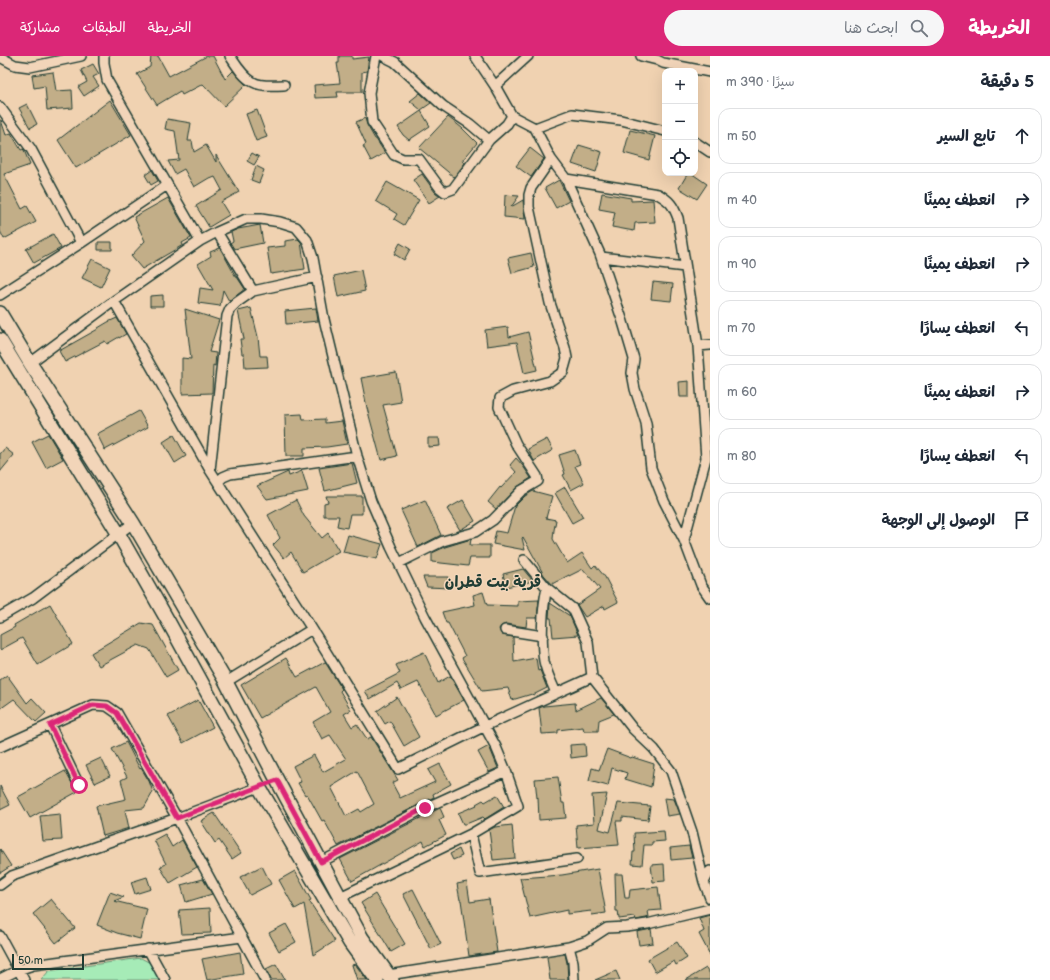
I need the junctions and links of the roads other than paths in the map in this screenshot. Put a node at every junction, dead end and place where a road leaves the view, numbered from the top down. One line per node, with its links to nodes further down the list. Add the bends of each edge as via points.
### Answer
1 (81, 56): 9 (street, via 30,67 15,65)
2 (104, 56): 22 (street, via 107,80)
3 (230, 56): 11 (street, via 253,82)
4 (376, 56): 17 (street, via 370,93 372,122 394,155 403,159 419,159 445,192 453,189)
5 (383, 56): 17 (street, via 395,62 443,106)
6 (475, 56): 12 (street)
7 (528, 56): 12 (street)
8 (641, 56): 10 (street)
9 (0, 57)
10 (710, 72)
11 (284, 85)
12 (495, 86): 14 (street)
13 (0, 107): 25 (street, via 30,149)
14 (512, 116): 15 (street); 17 (street, via 508,124)
15 (535, 128): 16 (street, via 572,114 620,120); 20 (street)
16 (662, 130)
17 (489, 140)
18 (698, 144): 19 (street)
19 (710, 152)
20 (551, 159): 21 (street); 44 (street, via 532,188 529,208 550,303 567,358 563,372 550,381 513,391 500,398 499,407 516,444 538,481 521,491 493,520 475,532 444,541)
21 (566, 180): 26 (street); 27 (street, via 658,194 667,199 674,206 678,218)
22 (168, 185): 24 (street); 25 (street)
23 (218, 232): 24 (street); 28 (street, via 246,219 280,222 296,227 307,240); 29 (street)
24 (200, 241): 31 (street)
25 (80, 243): 30 (street)
26 (601, 257): 27 (street); 42 (street, via 634,359 634,389 646,423 651,468)
27 (685, 267): 35 (street)
28 (317, 277): 29 (street); 37 (street, via 324,319)
29 (253, 290): 38 (street, via 236,303 227,316)
30 (0, 294)
31 (114, 301): 36 (street); 38 (street)
32 (0, 313): 36 (street)
33 (0, 340): 41 (street)
34 (710, 345): 35 (street)
35 (698, 346): 42 (street, via 706,458)
36 (30, 363): 40 (street)
37 (357, 456): 39 (street, via 230,474); 44 (street, via 371,501)
38 (210, 470): 39 (street)
39 (218, 482): 50 (street)
40 (133, 523): 41 (street); 47 (street)
41 (118, 533): 48 (street, via 33,598); 49 (street)
42 (684, 540): 46 (street, via 701,585)
43 (524, 560): 45 (street)
44 (399, 563): 57 (street, via 425,617)
45 (547, 588): 52 (street); 53 (street, via 572,609 588,642)
46 (710, 598)
47 (184, 611): 49 (street); 54 (street)
48 (0, 617)
49 (168, 621): 62 (street)
50 (312, 629): 54 (street); 57 (street, via 398,769)
51 (505, 630): 52 (street)
52 (543, 636): 55 (street, via 544,662)
53 (592, 676): 55 (street); 68 (street, via 633,729 654,749 671,772 692,832)
54 (226, 682): 60 (street)
55 (556, 693): 57 (street)
56 (50, 725): 58 (street); 61 (street); 63 (street, via 93,705 107,706 117,713)
57 (485, 726): 59 (street)
58 (0, 747)
59 (506, 772): 64 (street, via 518,806); 66 (street, via 425,808)
60 (277, 780): 62 (street); 66 (street)
61 (79, 785)
62 (259, 787): 63 (street); 78 (street, via 350,943)
63 (177, 818): 69 (street, via 12,876); 74 (street)
64 (471, 834): 65 (street, via 480,873); 70 (street)
65 (578, 859)
66 (321, 862): 70 (street)
67 (710, 871): 68 (street)
68 (704, 882): 71 (street)
69 (0, 885)
70 (340, 897): 78 (street)
71 (710, 898)
72 (710, 909): 75 (street, via 647,924 607,928 587,941)
73 (0, 936): 77 (street)
74 (242, 937): 76 (street); 82 (street)
75 (569, 947): 78 (street); 83 (street)
76 (148, 949): 77 (street, via 33,965); 81 (street)
77 (18, 970): 79 (street); 80 (street)
78 (386, 978)
79 (0, 980)
80 (24, 980)
81 (165, 980)
82 (265, 980)
83 (574, 980)

